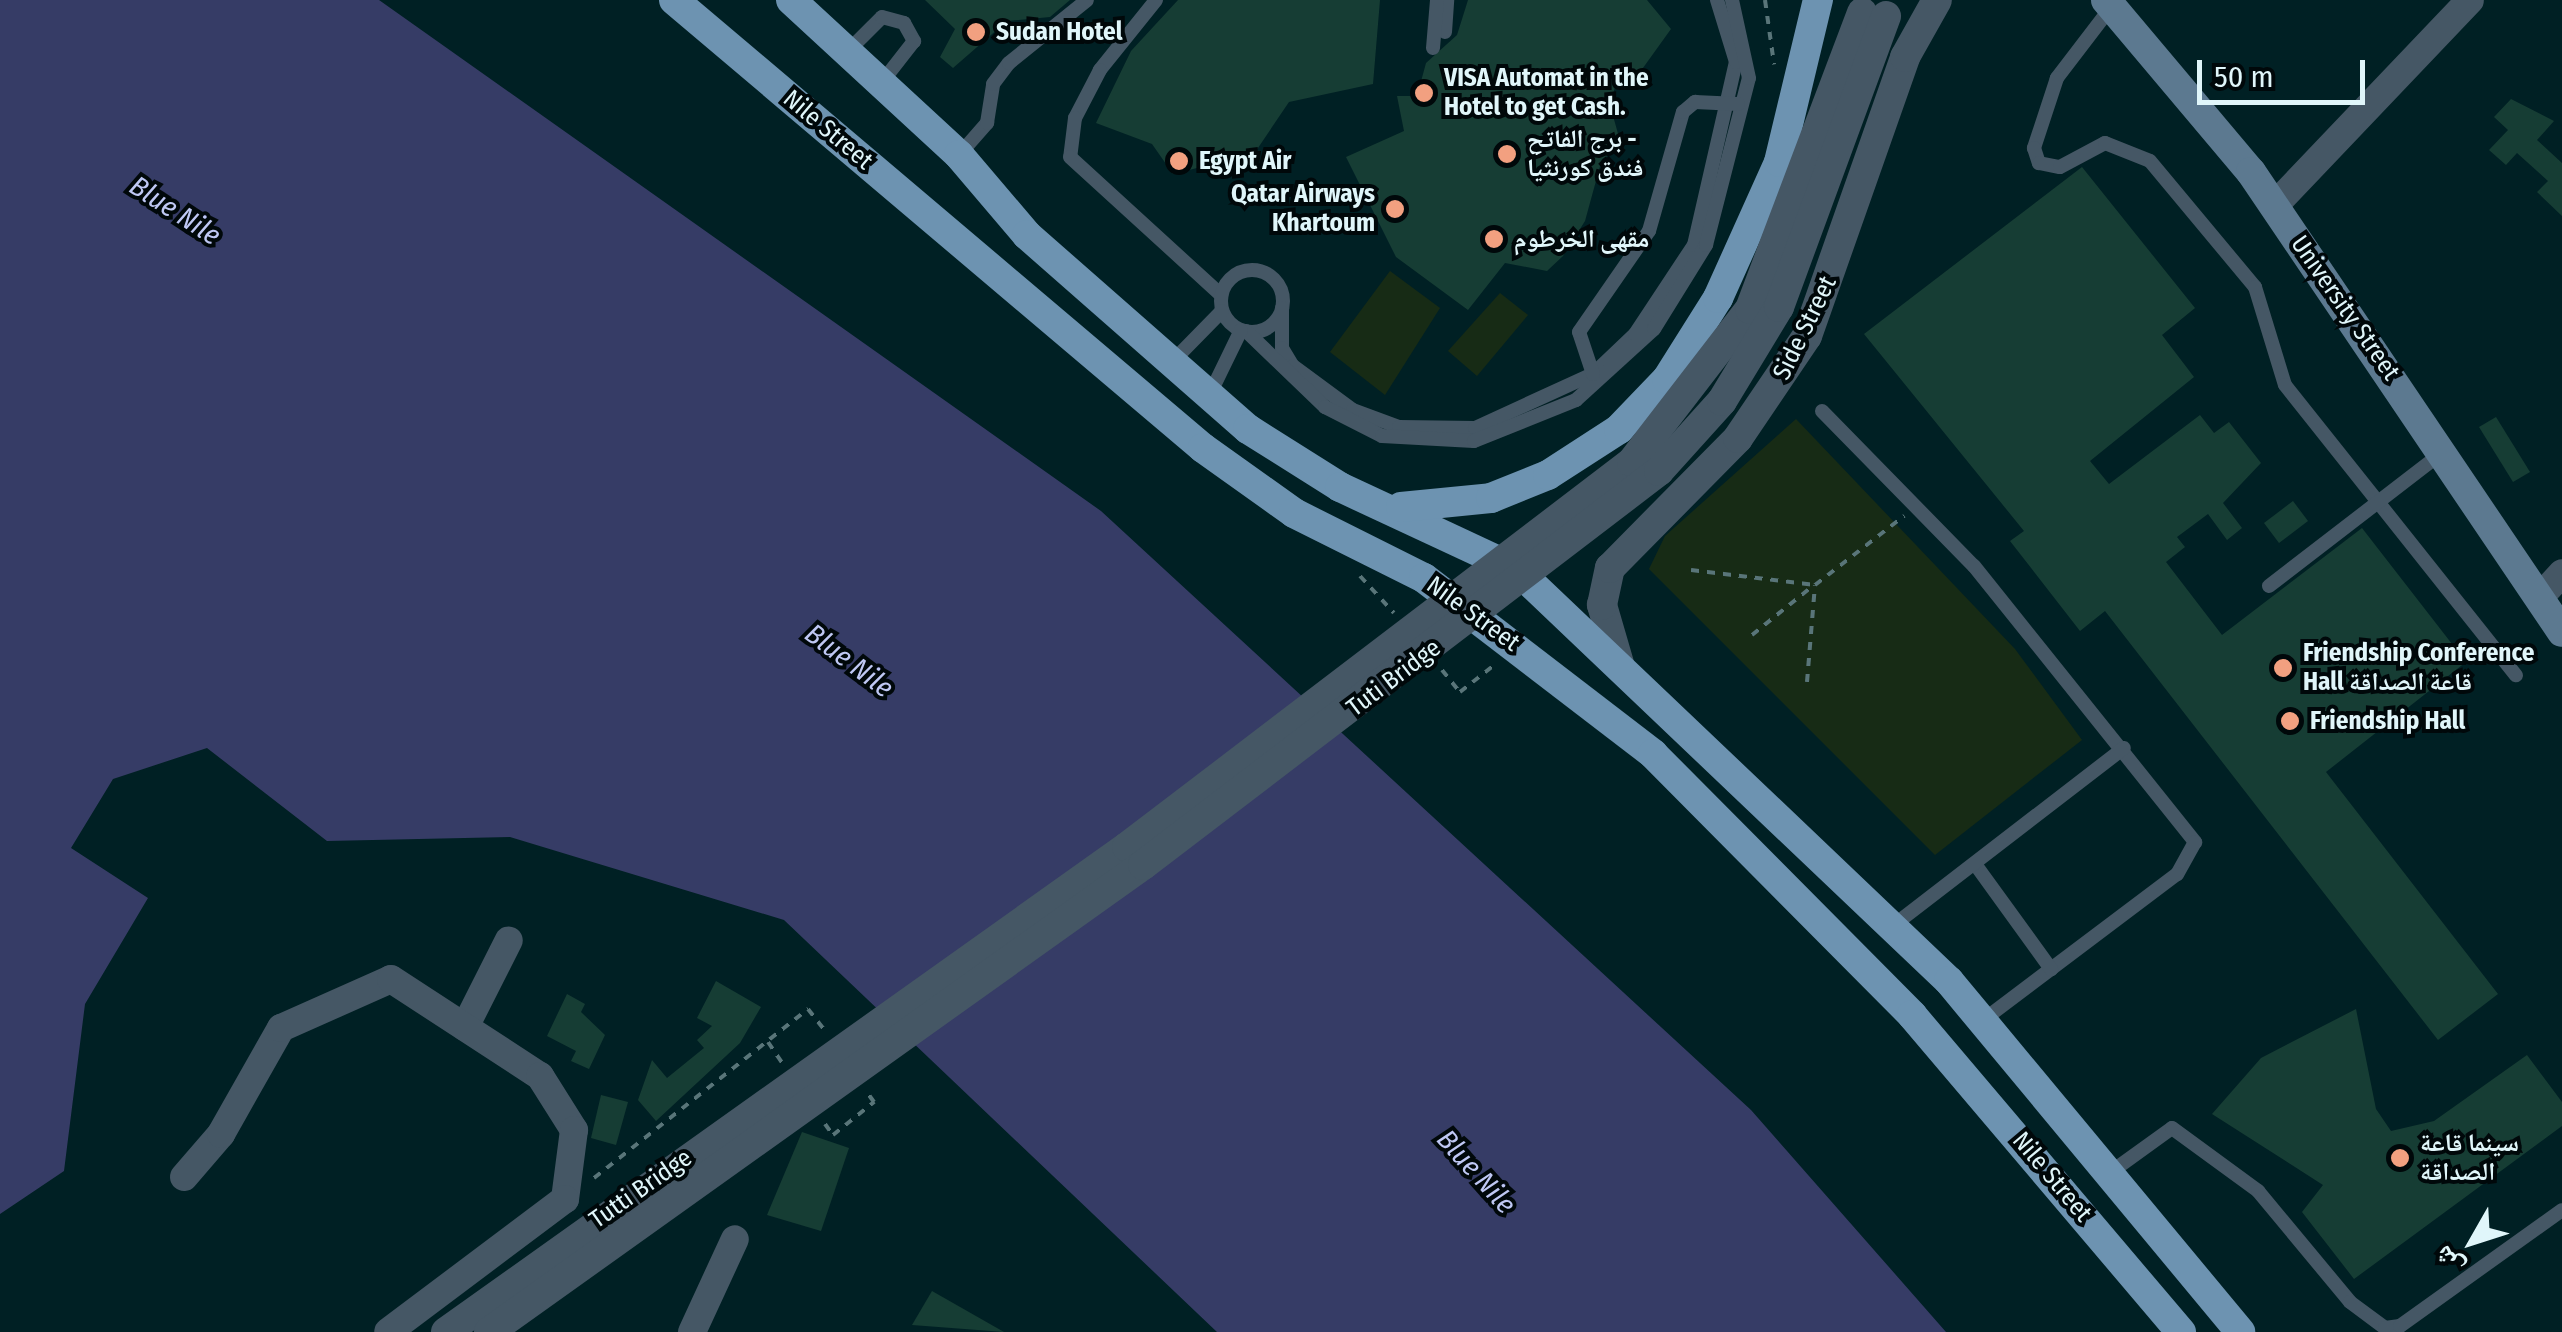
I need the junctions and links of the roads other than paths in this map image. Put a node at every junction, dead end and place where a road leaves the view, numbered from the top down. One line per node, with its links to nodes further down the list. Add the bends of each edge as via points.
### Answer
1 (674, 0): 44 (main road, Nile Street, via 1203,448 1294,514 1424,578 1566,679 1654,754)
2 (791, 0): 16 (main road, Nile Street)
3 (1086, 0): 19 (lane, via 1008,63 993,84 988,123)
4 (1156, 0): 21 (lane, via 1100,70 1076,118 1070,157)
5 (1436, 0): 15 (lane)
6 (1447, 0): 14 (lane)
7 (1718, 0): 18 (lane, via 1736,62)
8 (1732, 0): 18 (lane, via 1747,44)
9 (1818, 0): 31 (main road, via 1779,162 1718,298 1667,378 1619,429 1548,476 1491,498)
10 (1937, 0): 36 (street, Side Street, via 1905,57 1807,336 1738,438 1610,568 1602,605)
11 (2470, 0): 20 (street)
12 (2109, 3): 20 (main road, University Street, via 2190,90); 30 (lane, via 2057,78 2034,148 2040,163 2060,167 2105,142 2150,161 2255,286 2273,366)
13 (1877, 7): 52 (street, Tuti Bridge, bridge, via 1750,309 1655,441 1127,847); 53 (street, Tuti Bridge, bridge, via 1779,308 1722,401 1659,471 1143,865)
14 (1445, 32)
15 (1433, 48)
16 (850, 49): 17 (main road, Nile Street); 17 (lane, via 882,17 904,23 914,41)
17 (882, 82): 19 (main road, Nile Street)
18 (1736, 104): 24 (lane, via 1716,219 1682,289 1615,371 1554,412 1474,441 1382,436 1326,407); 26 (lane, via 1694,245 1636,334); 26 (lane, via 1696,102 1680,120 1650,231 1579,332)
19 (959, 155): 25 (main road, Nile Street, via 996,205)
20 (2274, 206): 29 (main road, University Street)
21 (1221, 295): 22 (lane, via 1234,274 1258,270 1278,284); 23 (lane)
22 (1282, 308): 24 (lane, via 1269,327); 26 (lane, via 1282,348 1293,366 1353,410 1399,428 1476,428)
23 (1222, 311): 24 (lane); 25 (lane)
24 (1244, 331): 27 (lane)
25 (1172, 362): 27 (main road, Nile Street)
26 (1593, 374)
27 (1209, 396): 31 (main road, Nile Street, via 1289,458)
28 (1822, 411): 38 (lane, via 1918,506)
29 (2444, 451): 30 (lane); 34 (main road, University Street)
30 (2381, 499): 33 (lane); 37 (lane)
31 (1385, 508): 36 (main road, Nile Street, via 1516,569)
32 (2562, 574): 34 (street)
33 (2268, 586)
34 (2539, 598): 35 (main road, University Street)
35 (2562, 632)
36 (1620, 667): 40 (main road, Nile Street)
37 (2516, 675)
38 (2124, 748): 39 (lane); 42 (lane, via 2195,842 2190,860)
39 (1974, 864): 40 (lane); 42 (lane)
40 (1894, 925): 43 (main road, Nile Street)
41 (510, 940): 46 (street)
42 (2051, 969): 45 (lane)
43 (1949, 982): 44 (main road); 45 (main road, Nile Street)
44 (1912, 1015): 55 (main road, Nile Street)
45 (1982, 1020): 47 (main road, Nile Street)
46 (465, 1026): 48 (street, via 392,979 281,1028 221,1134); 51 (street, via 540,1076 574,1130 566,1199)
47 (2111, 1172): 49 (lane, via 2172,1128 2258,1191 2350,1302 2385,1328); 56 (main road, Nile Street)
48 (184, 1178)
49 (2562, 1210)
50 (735, 1239): 54 (street)
51 (388, 1332)
52 (446, 1332)
53 (488, 1332)
54 (692, 1332)
55 (2181, 1332)
56 (2240, 1332)

